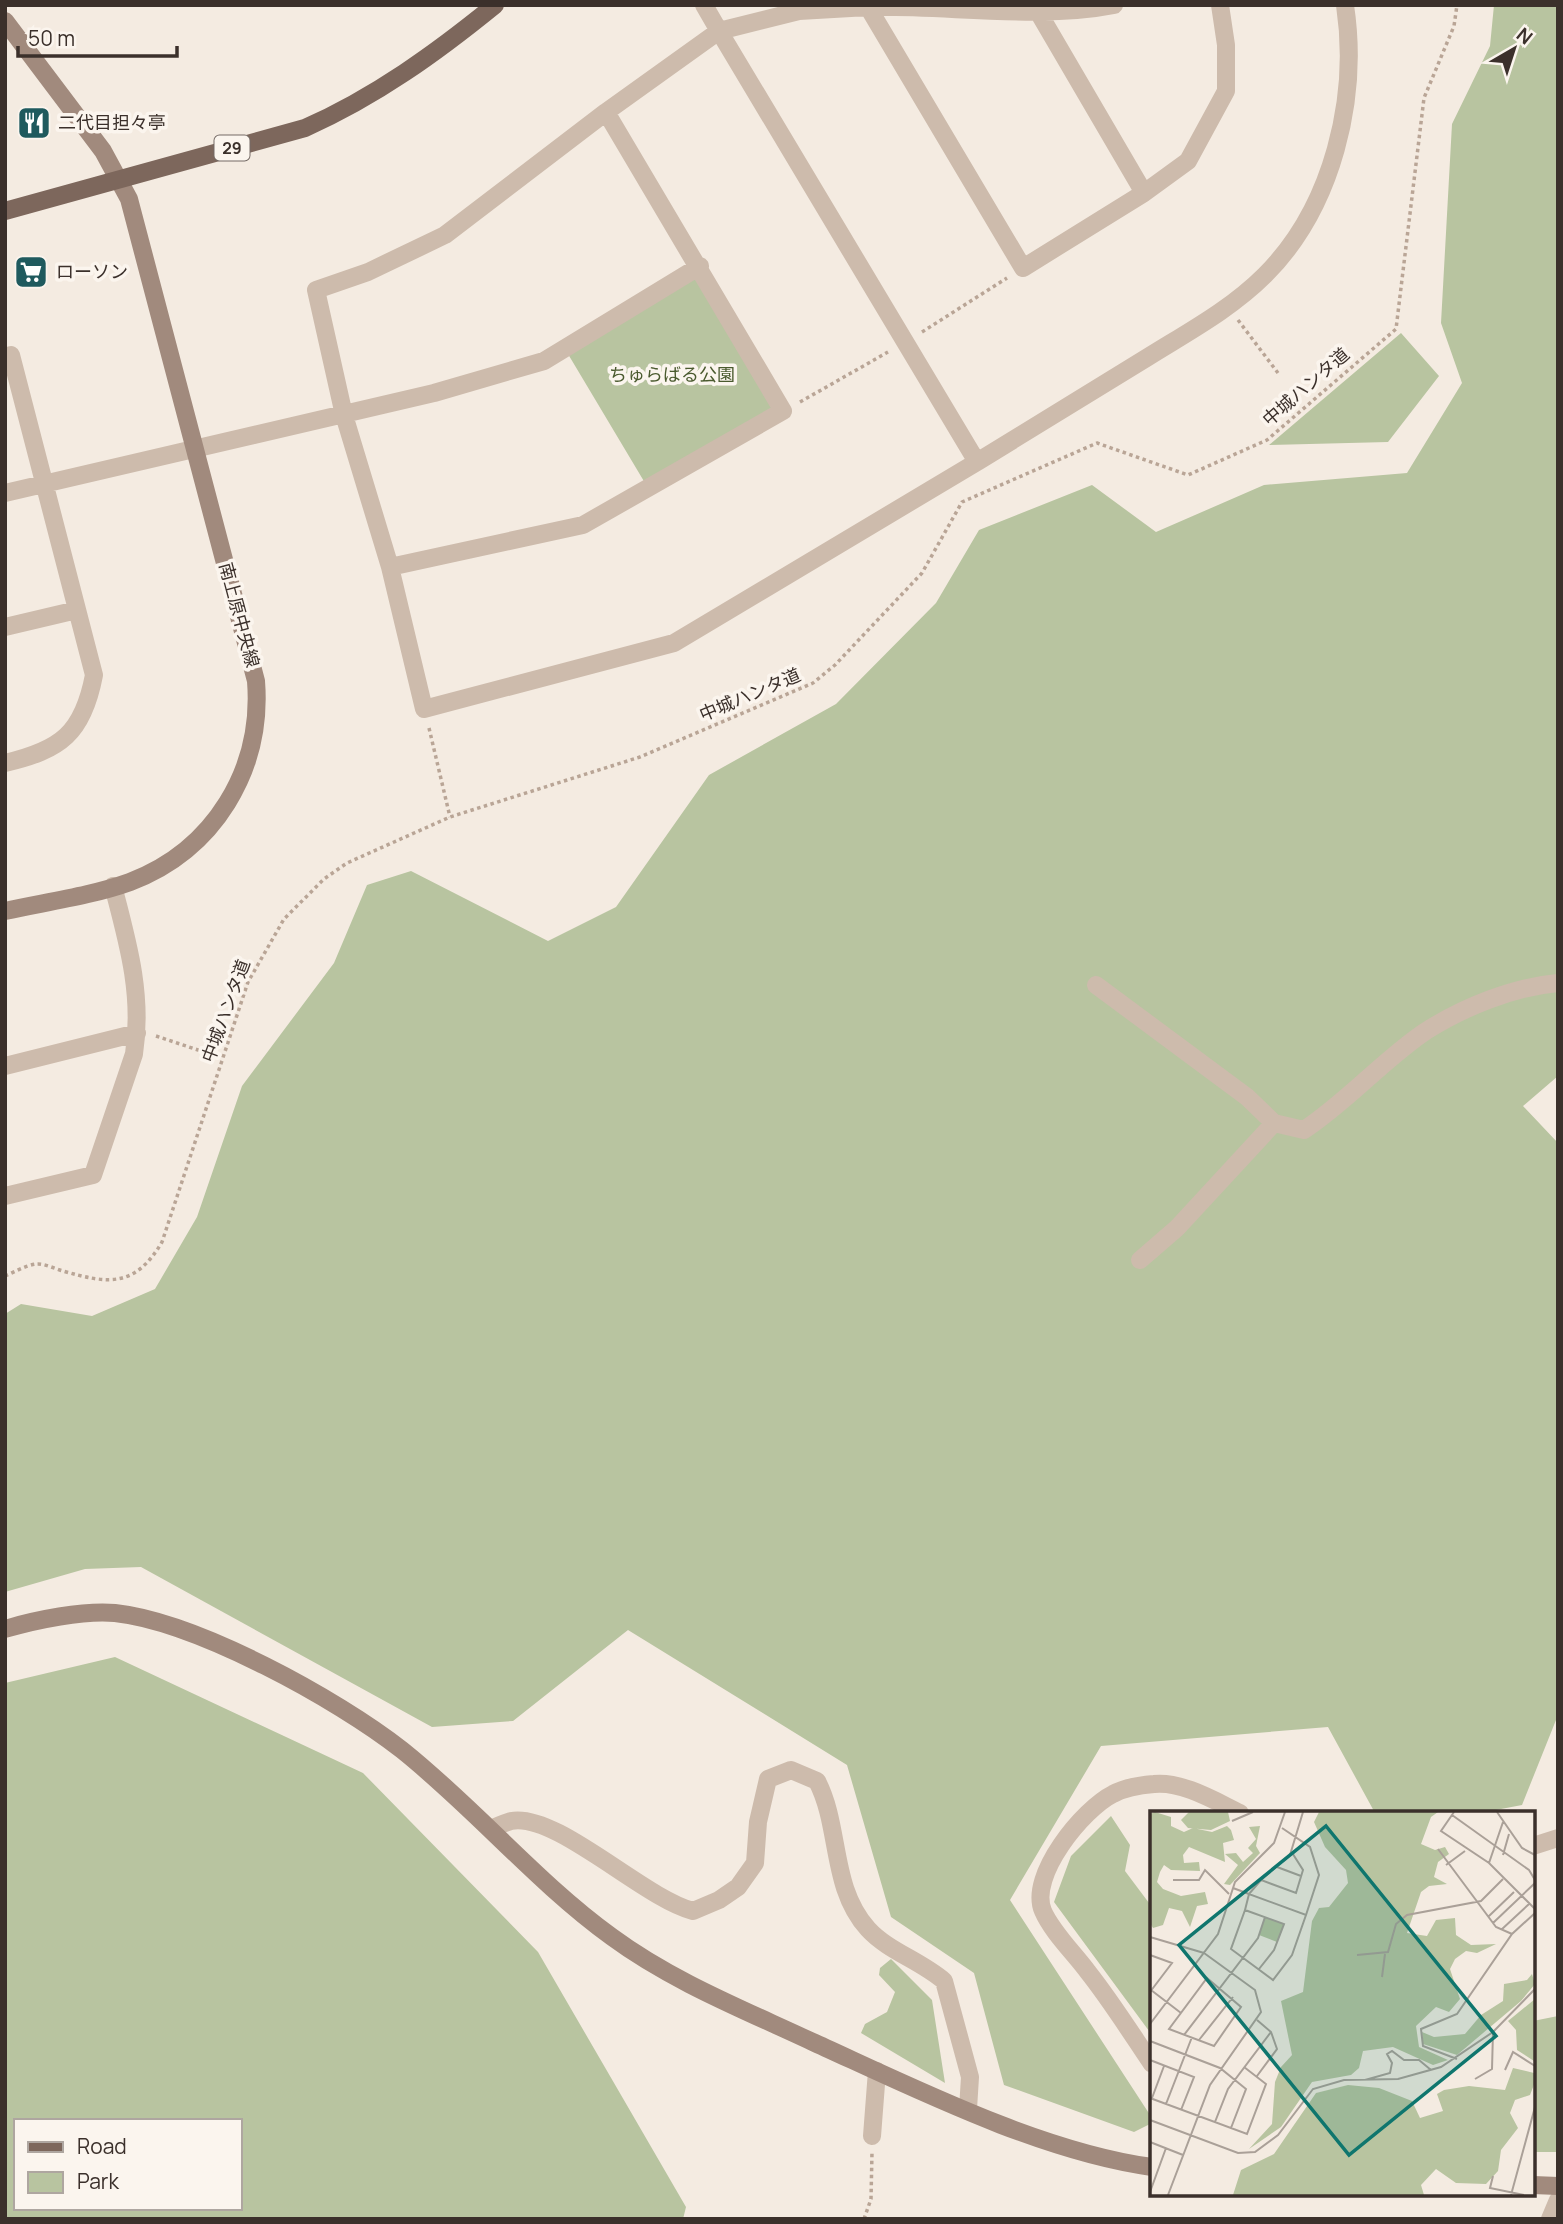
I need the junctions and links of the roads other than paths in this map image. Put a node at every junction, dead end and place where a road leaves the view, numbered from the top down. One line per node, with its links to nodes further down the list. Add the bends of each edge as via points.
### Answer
1 (495, 5): 11 (main road, 29, via 441,49 343,111 305,128)
2 (704, 5): 9 (street)
3 (1114, 5): 7 (street)
4 (1220, 5): 12 (street, via 1226,91 1188,161)
5 (1345, 5): 18 (street, via 1350,44 1348,90 1338,141 1319,194 1266,274 1228,307)
6 (868, 7): 7 (street); 9 (street, via 799,10); 12 (street, via 1023,268)
7 (1037, 10): 12 (street)
8 (5, 21): 11 (street, 南上原中央線)
9 (719, 31): 10 (street); 18 (street)
10 (606, 112): 14 (street); 16 (street, via 445,234 368,272 316,290)
11 (120, 179): 13 (main road, 29); 17 (street, 南上原中央線)
12 (1144, 193)
13 (5, 211)
14 (700, 265): 16 (street, via 544,361); 21 (street, via 783,411 583,525)
15 (5, 357): 19 (street, via 11,355)
16 (344, 415): 17 (street); 21 (street)
17 (195, 448): 19 (street); 25 (street, 南上原中央線, via 256,681 257,725 238,786 208,828 159,868)
18 (977, 462): 21 (street, via 674,643 424,709)
19 (45, 484): 20 (street); 22 (street)
20 (5, 494)
21 (390, 567)
22 (77, 610): 23 (street); 24 (street, via 94,675 81,717 56,745 39,755)
23 (5, 627)
24 (5, 763)
25 (113, 886): 26 (street, 南上原中央線); 29 (street, via 133,961)
26 (5, 911)
27 (1558, 983): 31 (street, via 1503,994 1426,1031 1304,1130)
28 (1096, 985): 31 (street, via 1247,1097)
29 (137, 1033): 30 (street); 32 (street, via 93,1175)
30 (5, 1066)
31 (1274, 1123): 33 (street, via 1177,1228)
32 (5, 1196)
33 (1140, 1260)
34 (5, 1629): 36 (street, via 32,1621 112,1612 154,1620 212,1643 357,1718)
35 (1235, 1811): 39 (street, via 1176,1787 1157,1783 1132,1788 1096,1805 1045,1870 1040,1894 1043,1911)
36 (491, 1829): 40 (street, via 549,1886 614,1939 708,1993); 41 (street, via 513,1820 546,1828 577,1842 657,1898 693,1911 738,1887 755,1863 768,1779 790,1770 817,1781 826,1799 837,1864 852,1905 867,1928 944,1980 970,2077)
37 (1558, 1838): 38 (street)
38 (1535, 1845)
39 (1150, 2061)
40 (877, 2071): 41 (street); 42 (street)
41 (968, 2109): 43 (street, via 1052,2144)
42 (872, 2136)
43 (1150, 2167)
44 (1535, 2185): 45 (street)
45 (1558, 2186)
46 (1558, 2200): 47 (street)
47 (1550, 2219)

